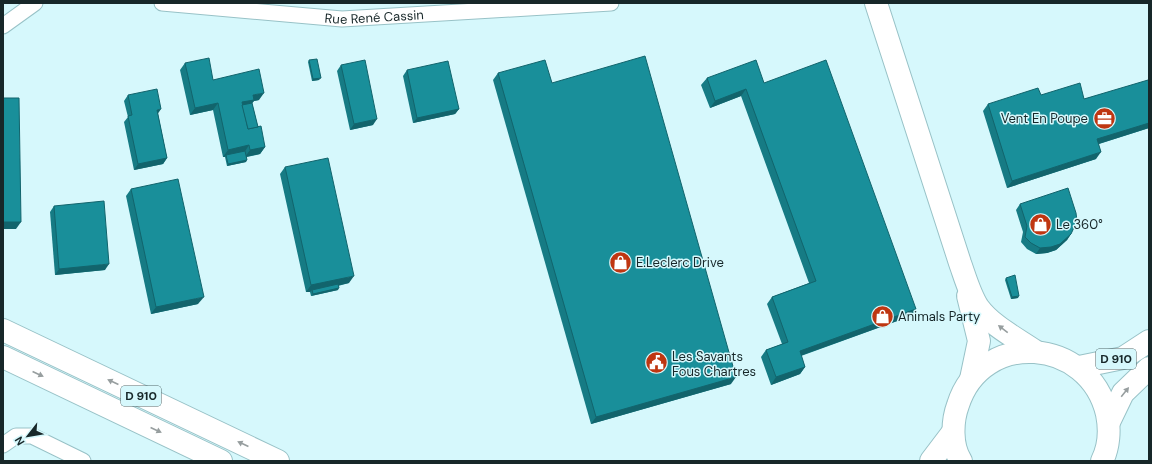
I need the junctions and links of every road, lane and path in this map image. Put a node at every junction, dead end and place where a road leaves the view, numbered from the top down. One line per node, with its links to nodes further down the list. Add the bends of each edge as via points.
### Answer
1 (35, 3): 5 (street)
2 (162, 3): 3 (street, Rue René Cassin, via 342,20)
3 (611, 3)
4 (876, 3): 6 (main road)
5 (3, 26)
6 (960, 263): 9 (main road, one-way to 6, via 1003,330 978,307); 13 (main road, via 979,341)
7 (3, 330): 19 (main road, D 910, one-way to 7)
8 (1149, 341): 11 (main road, D 910, via 1123,358)
9 (1035, 351): 11 (main road, via 1058,356); 13 (main road, via 1011,353 989,363)
10 (3, 357): 18 (main road, D 910, one-way to 18)
11 (1079, 367): 14 (main road, via 1094,382 1104,401)
12 (1149, 368): 14 (main road, D 910, one-way to 12, via 1123,393)
13 (971, 379): 15 (main road, via 960,395)
14 (1109, 422): 22 (main road, via 1108,441)
15 (954, 432): 20 (main road); 21 (main road)
16 (3, 445): 17 (street, via 16,436 32,436)
17 (83, 461)
18 (221, 461)
19 (278, 461)
20 (931, 461)
21 (961, 461)
22 (1102, 461)

